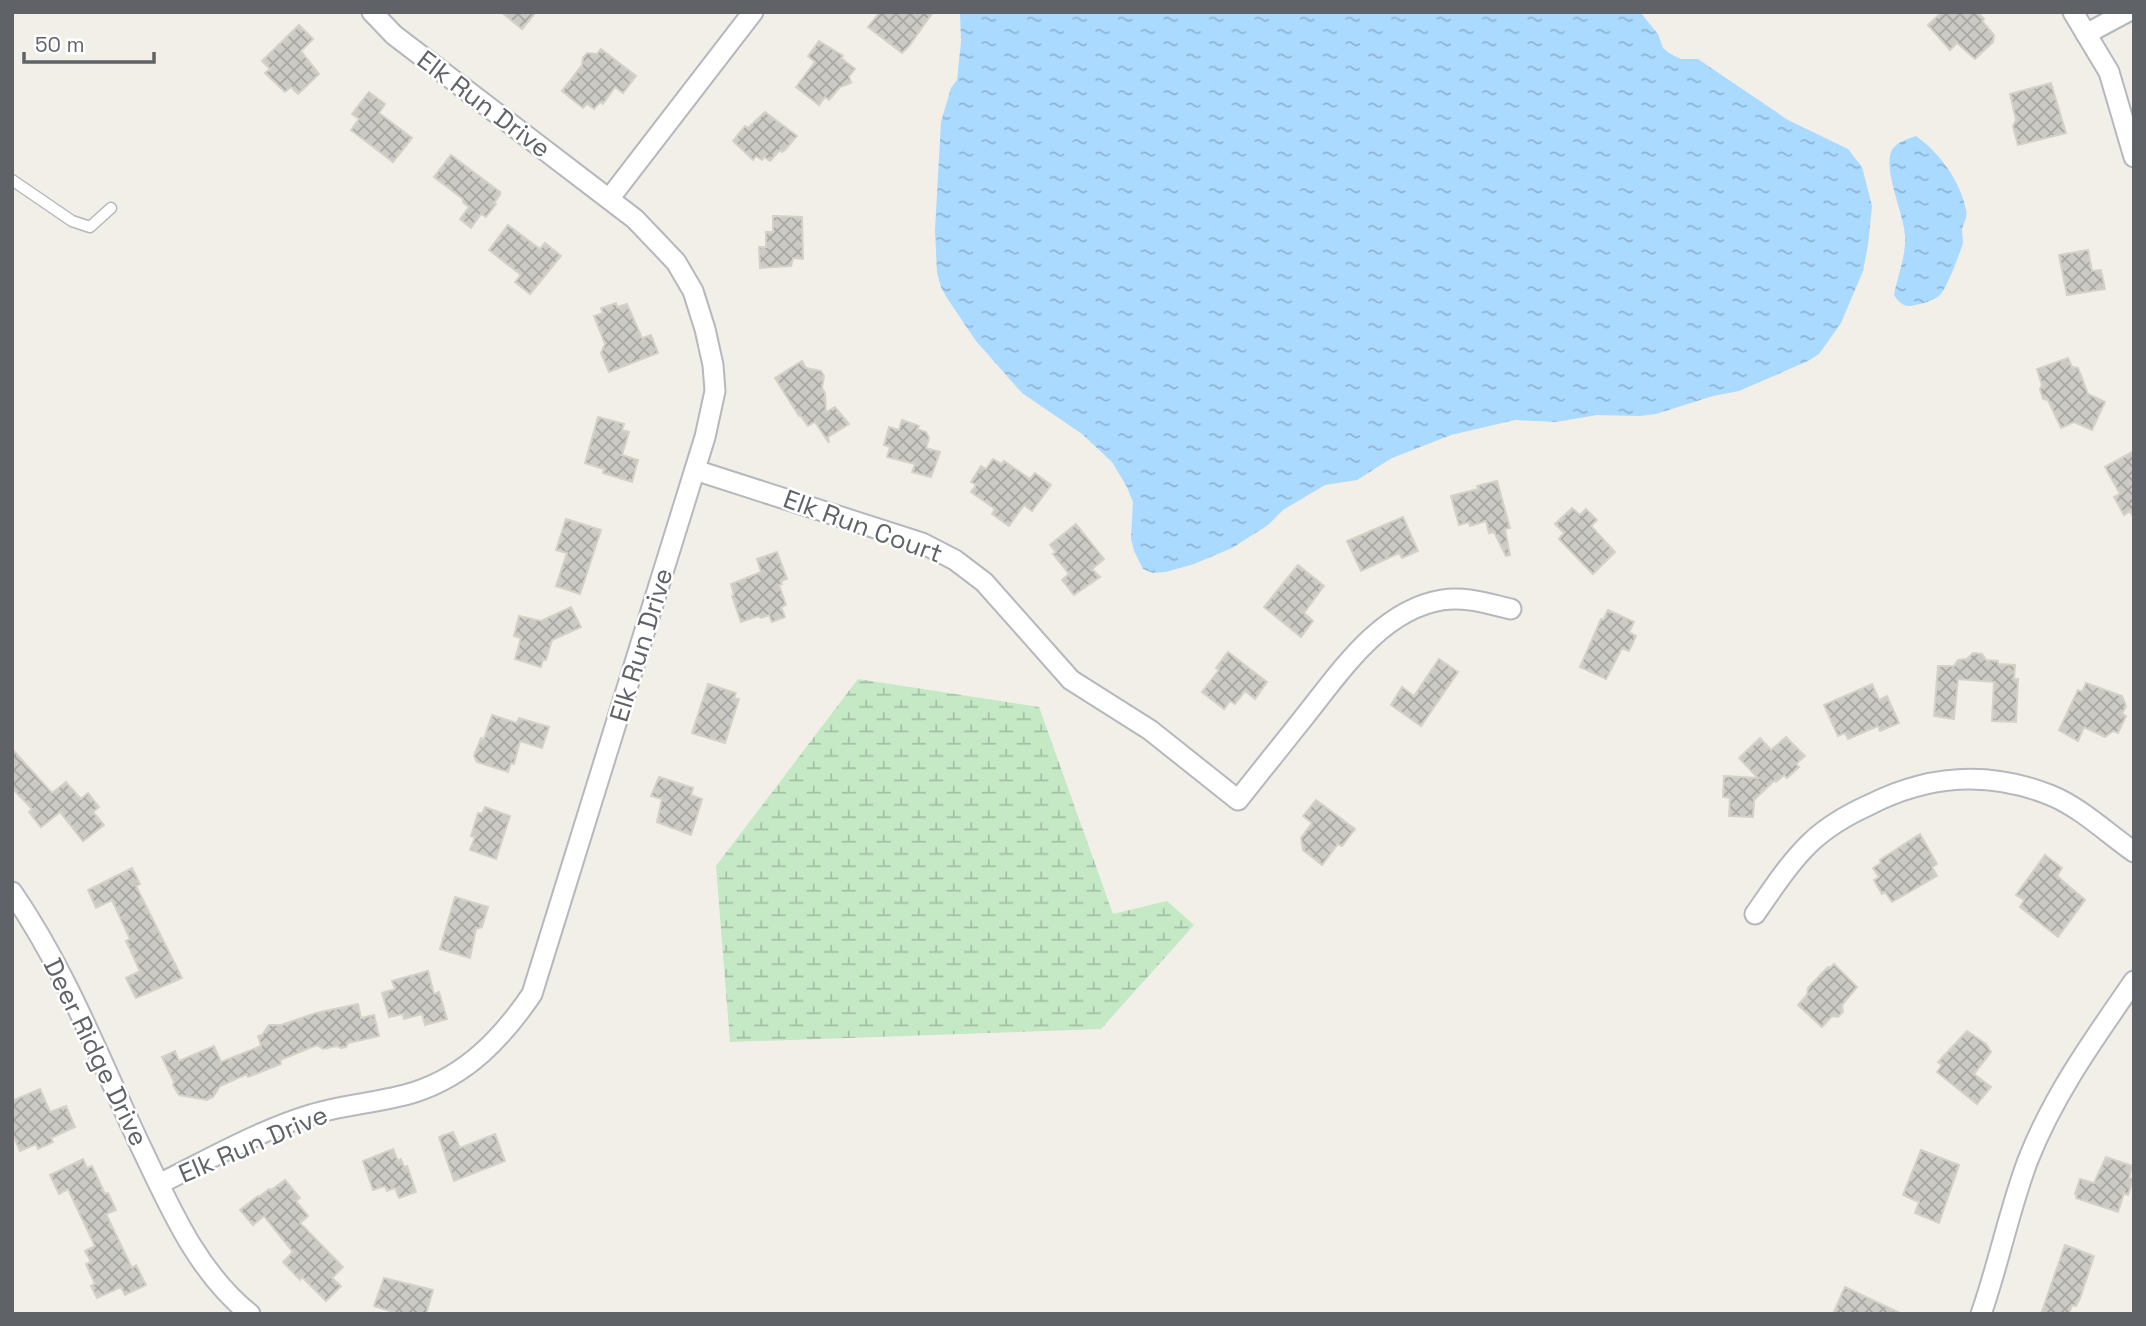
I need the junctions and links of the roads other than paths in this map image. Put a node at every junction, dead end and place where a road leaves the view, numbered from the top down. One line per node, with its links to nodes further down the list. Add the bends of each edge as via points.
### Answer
1 (372, 12): 8 (street, Elk Run Drive, via 404,43)
2 (753, 12): 8 (street)
3 (2073, 12): 5 (street)
4 (2127, 12): 5 (street)
5 (2086, 34): 6 (street, via 2109,72)
6 (2134, 156)
7 (12, 180): 9 (lane, via 72,221 90,227)
8 (609, 199): 10 (street, Elk Run Drive, via 676,262 693,291 713,365 715,391)
9 (111, 208)
10 (695, 470): 11 (street, Elk Run Court, via 909,539 956,559 984,582 1071,680 1150,730 1238,800 1376,634 1408,612 1442,600 1471,599); 16 (street, Elk Run Drive, via 532,995 513,1023 450,1077 414,1092 310,1115)
11 (1511, 609)
12 (2134, 852): 14 (street, via 2051,796 1979,779 1936,780 1894,792 1837,820 1797,857)
13 (12, 892): 16 (street, Deer Ridge Drive, via 67,986)
14 (1755, 914)
15 (2134, 981): 18 (street, via 2091,1040 2050,1111 2028,1161)
16 (159, 1184): 17 (street, Deer Ridge Drive, via 200,1258)
17 (250, 1314)
18 (1981, 1314)

